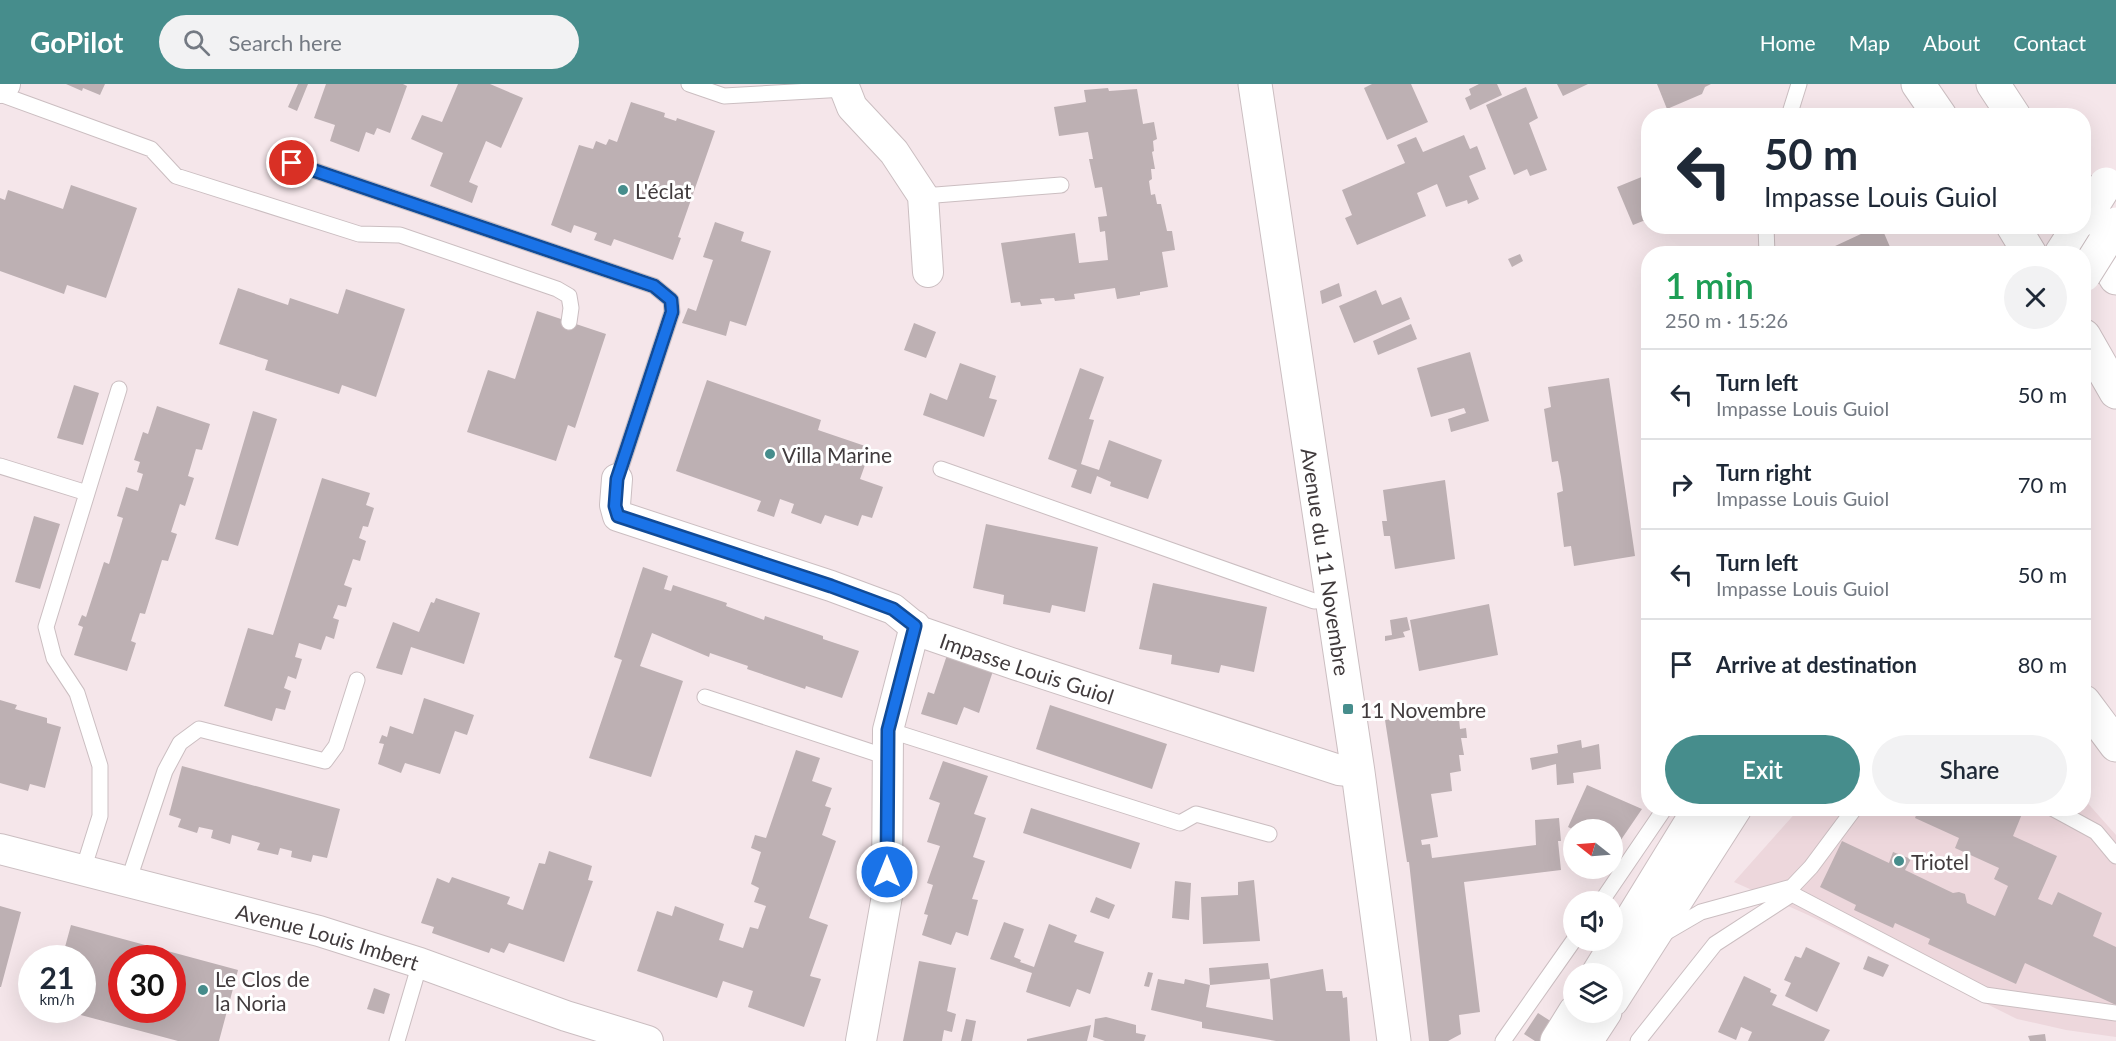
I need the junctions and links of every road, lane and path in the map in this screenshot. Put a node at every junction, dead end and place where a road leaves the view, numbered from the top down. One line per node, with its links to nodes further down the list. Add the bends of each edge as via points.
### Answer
1 (5, 84): 9 (street)
2 (689, 84): 8 (lane, via 724,96)
3 (1255, 84): 35 (main road, Avenue du 11 Novembre)
4 (1799, 84): 11 (lane)
5 (1918, 84): 12 (main road)
6 (1993, 84): 13 (main road)
7 (2013, 84): 14 (main road)
8 (844, 86): 18 (street, via 852,107 894,152)
9 (0, 88)
10 (0, 93): 27 (lane, via 151,149 176,176 359,234 400,235 557,289 569,296)
11 (1792, 108)
12 (1934, 108)
13 (2009, 108)
14 (2027, 108)
15 (292, 163): 33 (lane, Impasse Louis Guiol, via 654,286 671,300 672,312)
16 (2111, 176): 19 (main road, bridge)
17 (1061, 185): 18 (lane)
18 (923, 196): 25 (street)
19 (2091, 208)
20 (2091, 219): 24 (main road)
21 (2116, 224): 23 (main road, bridge)
22 (2089, 234): 26 (main road)
23 (2091, 264)
24 (2116, 264)
25 (928, 272)
26 (2116, 278)
27 (569, 322)
28 (2091, 348): 30 (main road)
29 (119, 389): 34 (lane)
30 (2116, 392)
31 (0, 466): 34 (lane)
32 (941, 469): 35 (lane, via 1314,601)
33 (617, 479): 36 (street, Impasse Louis Guiol, via 618,516 831,586 893,609)
34 (87, 493): 51 (lane, via 46,627 54,658 77,693 100,766 100,816)
35 (1332, 600): 42 (main road, Avenue du 11 Novembre)
36 (915, 626): 41 (street); 42 (street, Impasse Louis Guiol, via 921,632 1212,730 1339,770)
37 (357, 680): 52 (lane, via 336,746 326,761 199,729 180,743 165,771)
38 (705, 698): 41 (lane)
39 (2091, 714): 40 (main road)
40 (2103, 734)
41 (887, 743): 48 (lane, via 1180,824 1196,814); 66 (street, via 888,896)
42 (1358, 772): 67 (main road, Avenue du 11 Novembre)
43 (1660, 816): 53 (lane)
44 (1695, 816): 58 (main road)
45 (1730, 816): 55 (main road)
46 (1849, 816): 54 (lane)
47 (2067, 816): 50 (lane, via 2096,832)
48 (1269, 834)
49 (0, 849): 51 (street, Avenue Louis Imbert)
50 (2116, 856)
51 (83, 870): 52 (street, Avenue Louis Imbert)
52 (128, 882): 57 (street, Avenue Louis Imbert, via 319,930)
53 (1609, 891)
54 (1792, 891): 55 (lane, via 1701,912); 60 (lane, via 1985,995); 71 (lane, via 1715,944)
55 (1651, 940): 59 (main road)
56 (1566, 951): 68 (lane)
57 (420, 963): 63 (street, Avenue Louis Imbert); 64 (lane)
58 (1605, 963)
59 (1623, 983)
60 (2116, 1013)
61 (1568, 1023): 69 (main road)
62 (1598, 1023): 70 (main road)
63 (564, 1028): 65 (street, Avenue Louis Imbert)
64 (397, 1041)
65 (648, 1041)
66 (861, 1041)
67 (1394, 1041)
68 (1503, 1041)
69 (1557, 1041)
70 (1586, 1041)
71 (1638, 1041)

